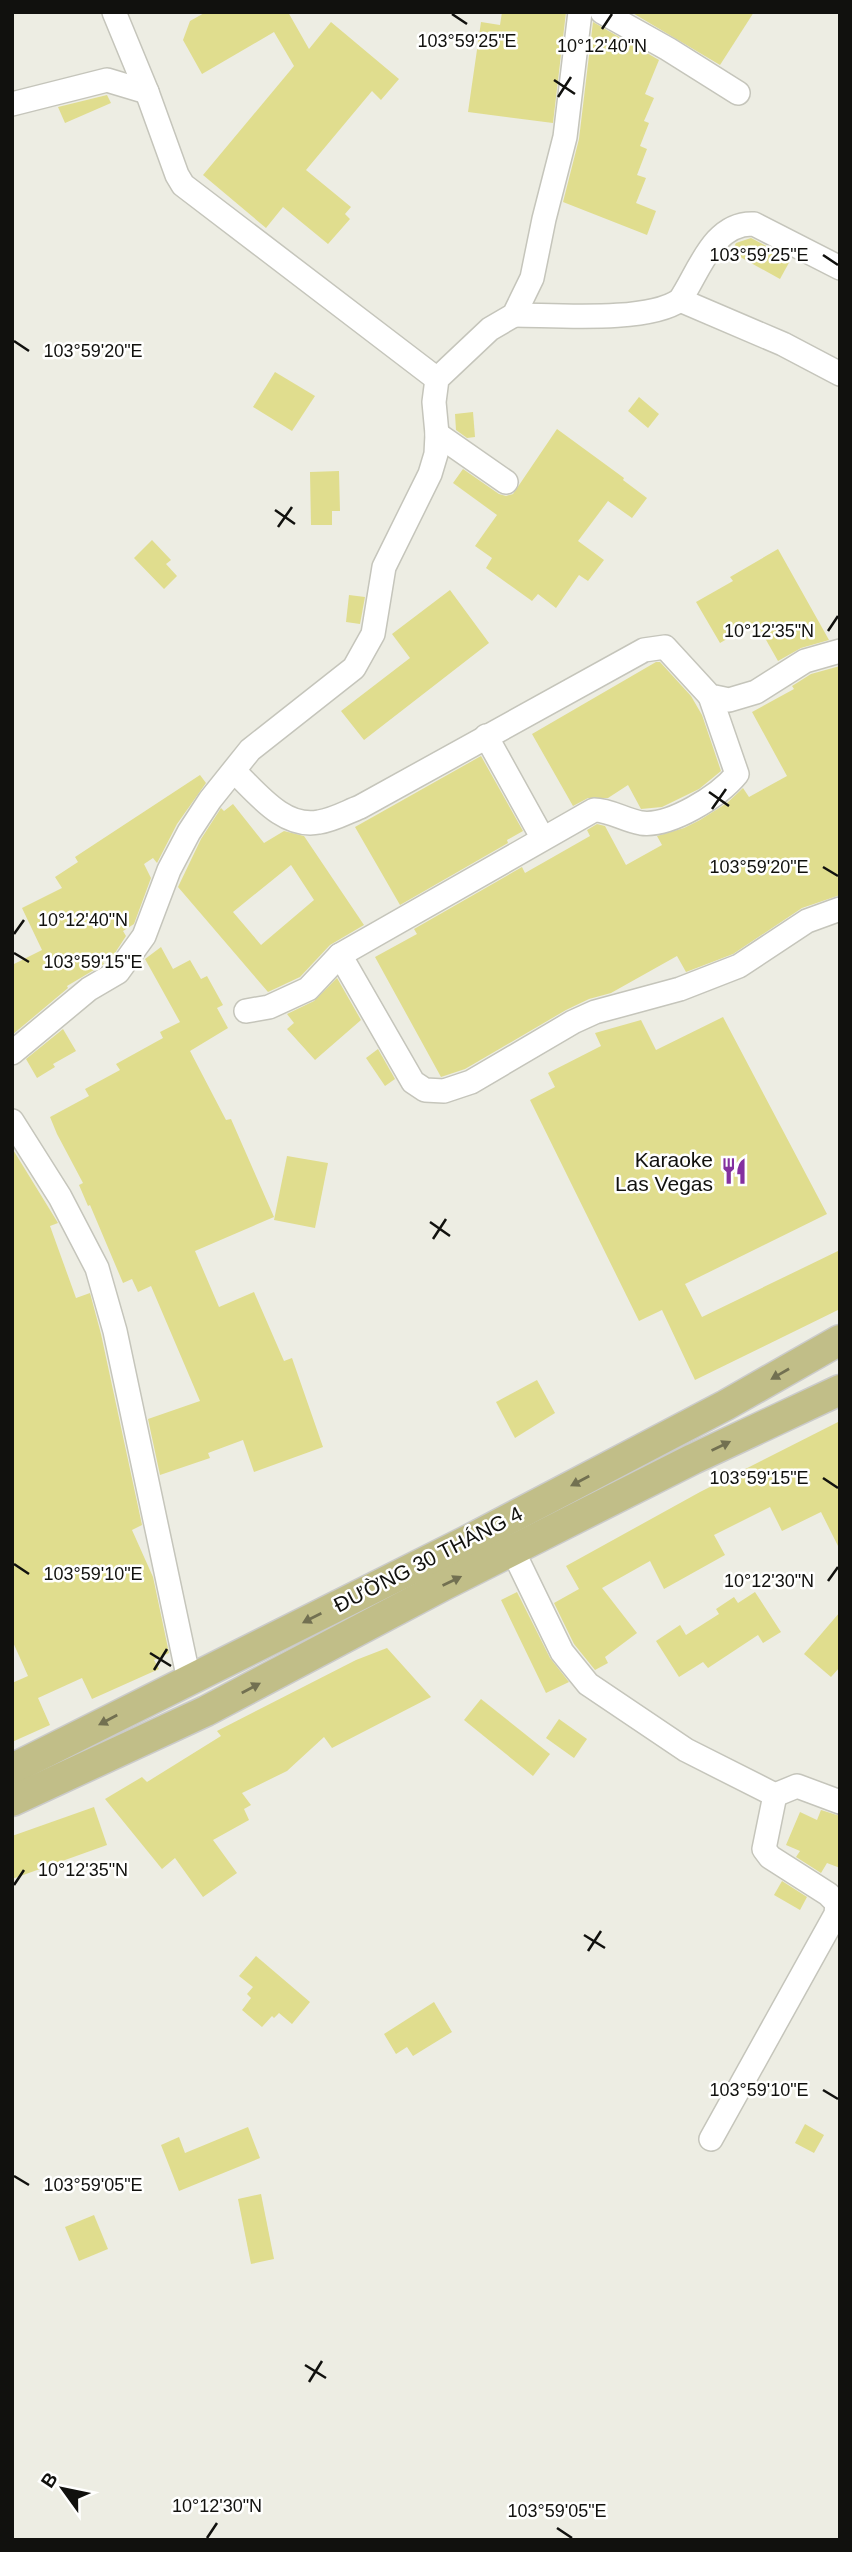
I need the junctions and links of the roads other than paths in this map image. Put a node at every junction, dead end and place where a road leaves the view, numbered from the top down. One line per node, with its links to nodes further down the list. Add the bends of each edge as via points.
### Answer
1 (114, 12): 4 (street)
2 (580, 12): 9 (street, via 565,137 532,278)
3 (602, 12): 5 (street)
4 (147, 92): 6 (street, via 107,80); 11 (street, via 183,185)
5 (738, 93)
6 (12, 104)
7 (840, 268): 8 (street, via 754,224 740,223 709,249)
8 (680, 300): 9 (street, via 663,308 625,314); 10 (street)
9 (514, 315): 11 (street, via 482,335)
10 (840, 374)
11 (437, 379): 12 (street)
12 (437, 434): 13 (street); 17 (street, via 430,474 384,567 373,634 365,652 354,668 250,750)
13 (506, 482)
14 (840, 652): 15 (street, via 805,661 756,692 729,700)
15 (710, 696): 16 (street, via 665,647 644,650); 18 (street, via 737,775 724,789 670,820 645,823 594,810)
16 (486, 736): 17 (street, via 360,807 319,822 299,822 274,810); 18 (street)
17 (234, 771): 22 (street, via 189,832 144,936 118,972 89,989)
18 (542, 837): 20 (street)
19 (840, 909): 20 (street, via 807,921 739,966 680,989 595,1012 471,1082 444,1091 425,1090 413,1082)
20 (340, 955): 21 (street, via 308,989 269,1007)
21 (246, 1011)
22 (12, 1054)
23 (12, 1121): 27 (street, via 60,1197 97,1268 115,1331)
24 (840, 1340): 27 (main road, ĐƯỜNG 30 THÁNG 4, one-way to 27, via 465,1542)
25 (840, 1390): 26 (main road, ĐƯỜNG 30 THÁNG 4, one-way to 25)
26 (513, 1551): 28 (main road, ĐƯỜNG 30 THÁNG 4, one-way to 26); 30 (street, via 562,1651 588,1684 686,1750)
27 (189, 1680): 28 (main road); 29 (main road, ĐƯỜNG 30 THÁNG 4, one-way to 29)
28 (206, 1711): 31 (main road, ĐƯỜNG 30 THÁNG 4)
29 (12, 1769)
30 (775, 1795): 32 (street, via 797,1786); 33 (street, via 764,1849 828,1894 837,1903 836,1914)
31 (12, 1801)
32 (840, 1802)
33 (711, 2139)

